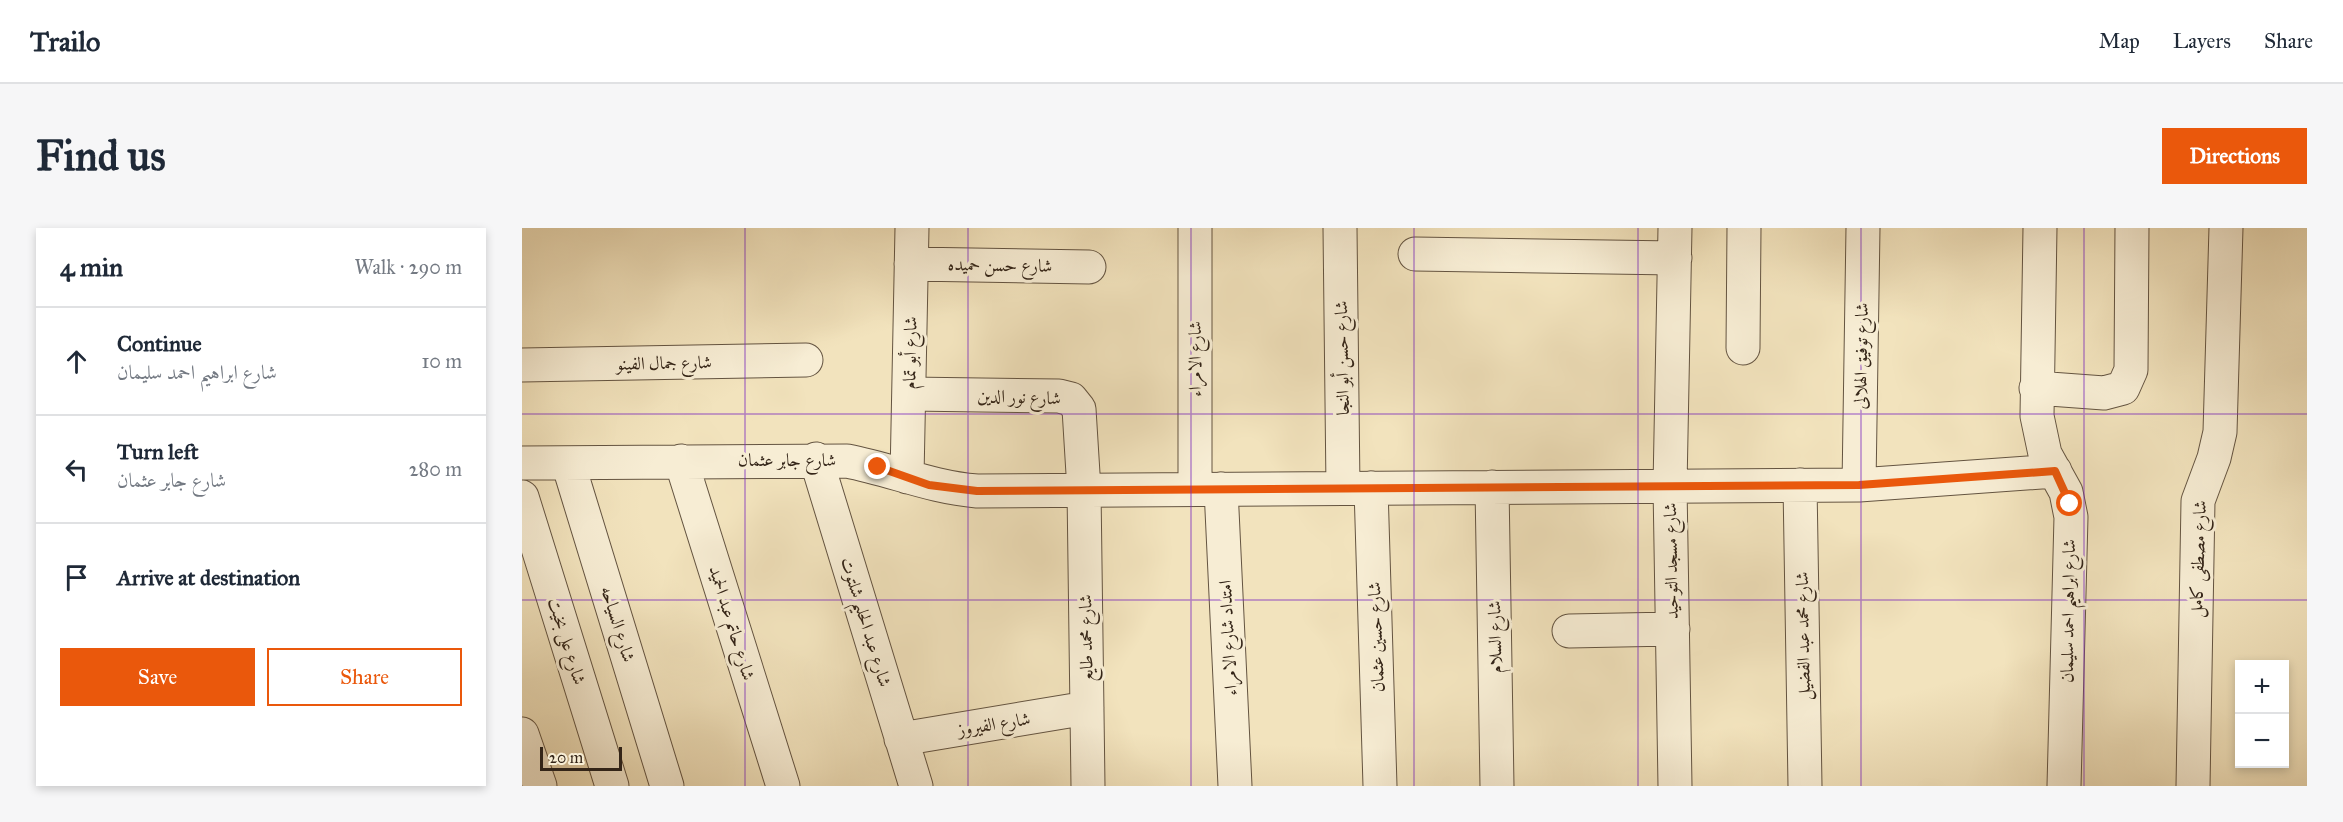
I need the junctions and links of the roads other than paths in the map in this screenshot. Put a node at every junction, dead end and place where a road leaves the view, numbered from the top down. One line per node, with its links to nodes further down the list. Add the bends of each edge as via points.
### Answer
1 (912, 228): 11 (street, شارع أبو تمام)
2 (1196, 228): 29 (street, شارع الامراء)
3 (1340, 228): 28 (street, شارع حسن أبو النجا)
4 (1744, 228): 13 (street)
5 (1863, 228): 25 (street, شارع توفيق الهلالى)
6 (2040, 228): 16 (street, شارع ابراهيم احمد سليمان)
7 (2132, 228): 16 (street, via 2128,381 2123,388 2104,393)
8 (2226, 228): 49 (street, شارع مصطفى كامل, via 2220,432 2198,501)
9 (1675, 243): 10 (street); 26 (street, شارع مسجد التوحيد)
10 (1414, 254)
11 (911, 264): 12 (street, شارع حسن حميده); 17 (street, شارع أبو تمام)
12 (1089, 267)
13 (1743, 348)
14 (806, 360): 15 (street, شارع جمال الفينو)
15 (522, 364)
16 (2036, 388): 22 (street, شارع ابراهيم احمد سليمان, via 2039,436)
17 (909, 394): 23 (street, شارع أبو تمام); 30 (street, شارع نور الدين, via 1071,399 1081,415)
18 (816, 459): 19 (street, شارع جابر عثمان); 23 (street, شارع جابر عثمان, via 878,467); 36 (street, شارع عبد الحليم شلتوت)
19 (681, 461): 21 (street, شارع جابر عثمان); 40 (street, شارع حاتم عبد الحميد)
20 (522, 463): 21 (street, شارع جابر عثمان)
21 (568, 463): 39 (street, شارع السياحه)
22 (2055, 471): 25 (street, شارع جابر عثمان); 48 (street, شارع ابراهيم احمد سليمان, via 2066,492 2071,516)
23 (907, 477): 30 (street, شارع جابر عثمان, via 929,485 977,491)
24 (1800, 485): 25 (street, شارع جابر عثمان); 26 (street, شارع جابر عثمان); 47 (street, شارع محمد عبد الفضيل)
25 (1859, 485)
26 (1670, 486): 27 (street, شارع جابر عثمان); 32 (street, شارع مسجد التوحيد)
27 (1492, 487): 28 (street, شارع جابر عثمان); 45 (street, شارع السلام)
28 (1357, 488): 29 (street, شارع جابر عثمان); 44 (street, شارع حسين عثمان)
29 (1208, 489): 30 (street, شارع جابر عثمان); 43 (street, امتداد شارع الامراء)
30 (1084, 490): 34 (street, شارع محمد طايع)
31 (522, 497): 38 (street, شارع على بخيت)
32 (1672, 629): 33 (street); 46 (street, شارع مسجد التوحيد)
33 (1569, 631)
34 (1087, 708): 36 (street, شارع الفيروز); 42 (street, شارع محمد طايع)
35 (522, 734): 37 (street)
36 (901, 739): 41 (street, شارع عبد الحليم شلتوت)
37 (540, 786)
38 (612, 786)
39 (667, 786)
40 (783, 786)
41 (916, 786)
42 (1088, 786)
43 (1235, 786)
44 (1380, 786)
45 (1497, 786)
46 (1675, 786)
47 (1805, 786)
48 (2064, 786)
49 (2193, 786)

